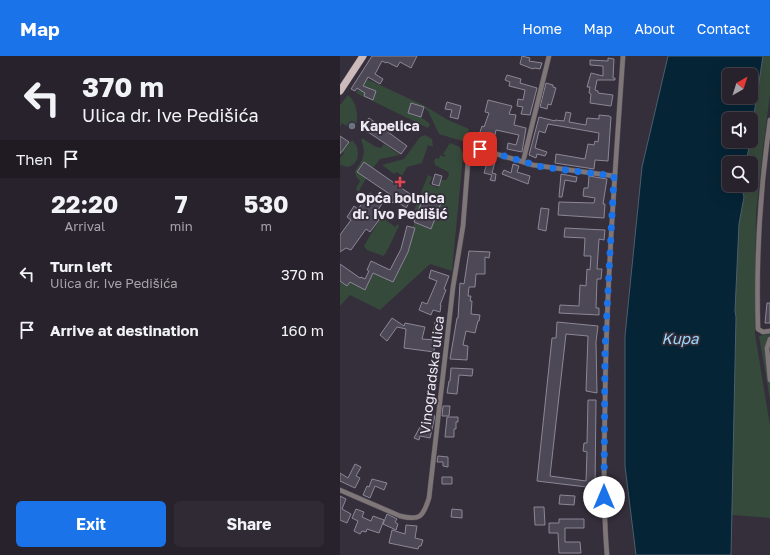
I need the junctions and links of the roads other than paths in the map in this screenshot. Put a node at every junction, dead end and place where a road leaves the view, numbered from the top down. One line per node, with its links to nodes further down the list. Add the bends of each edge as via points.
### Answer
1 (363, 56): 4 (main road)
2 (549, 56): 6 (street)
3 (623, 56): 7 (street)
4 (340, 91)
5 (770, 120): 8 (street, via 762,189 758,275 758,329 763,332)
6 (524, 158)
7 (614, 176): 11 (street, Vinogradska ulica, via 542,167 480,149 474,150 468,162 462,232 428,498 424,512 419,517 400,516); 12 (street, via 605,349 604,510)
8 (770, 331)
9 (770, 339): 10 (street, via 767,348)
10 (770, 380)
11 (340, 490)
12 (607, 555)

